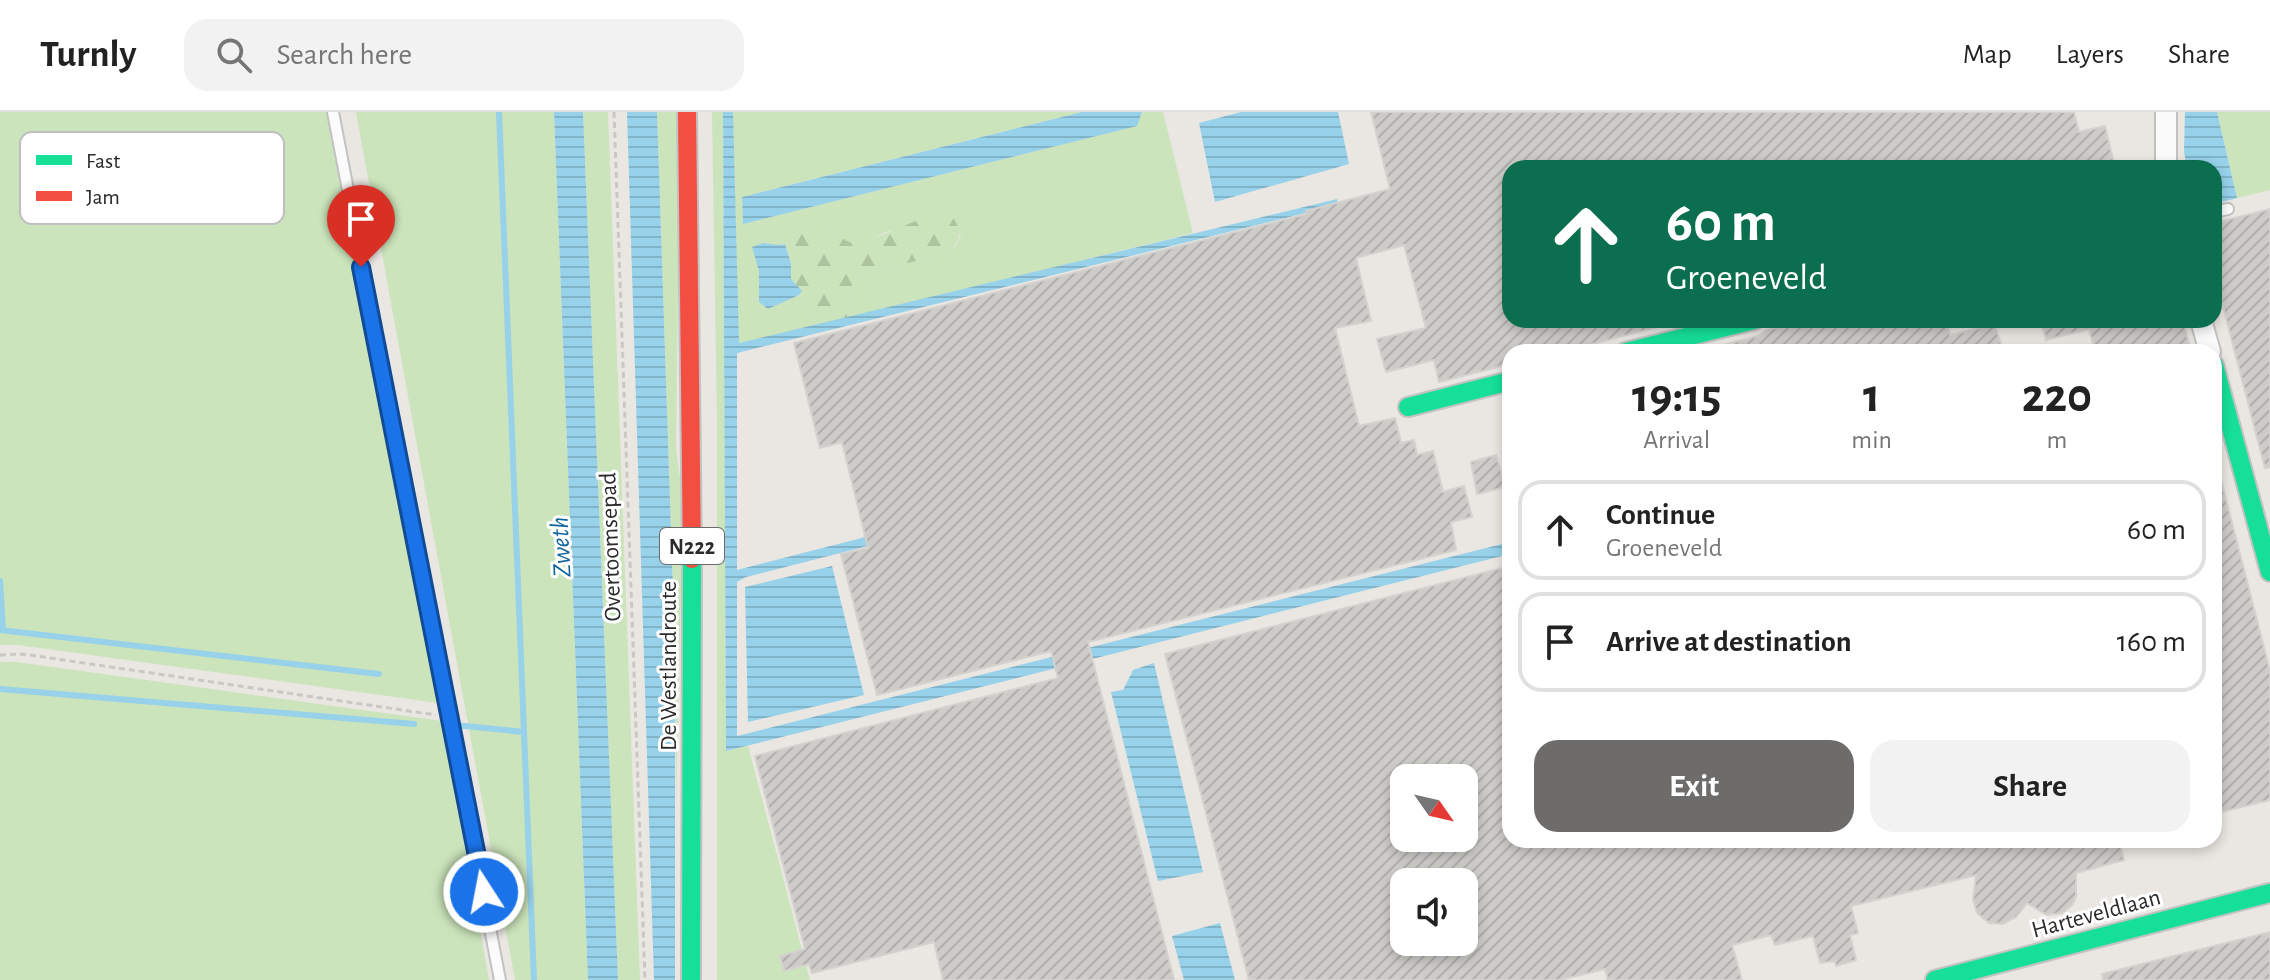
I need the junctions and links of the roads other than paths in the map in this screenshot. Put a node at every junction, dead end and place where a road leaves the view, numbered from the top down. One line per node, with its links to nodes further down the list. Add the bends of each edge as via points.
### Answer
1 (333, 112): 15 (lane)
2 (687, 112): 16 (main road, De Westlandroute / N222)
3 (704, 112): 17 (main road, De Westlandroute / N222)
4 (2166, 112): 5 (street)
5 (2166, 160)
6 (2228, 209): 7 (lane)
7 (2222, 210)
8 (1722, 328): 9 (main road)
9 (1658, 344)
10 (1502, 383): 12 (main road)
11 (2222, 395): 13 (main road)
12 (1408, 407)
13 (2270, 572)
14 (2270, 893): 18 (main road, Harteveldlaan)
15 (500, 980)
16 (691, 980)
17 (708, 980)
18 (1935, 980)

